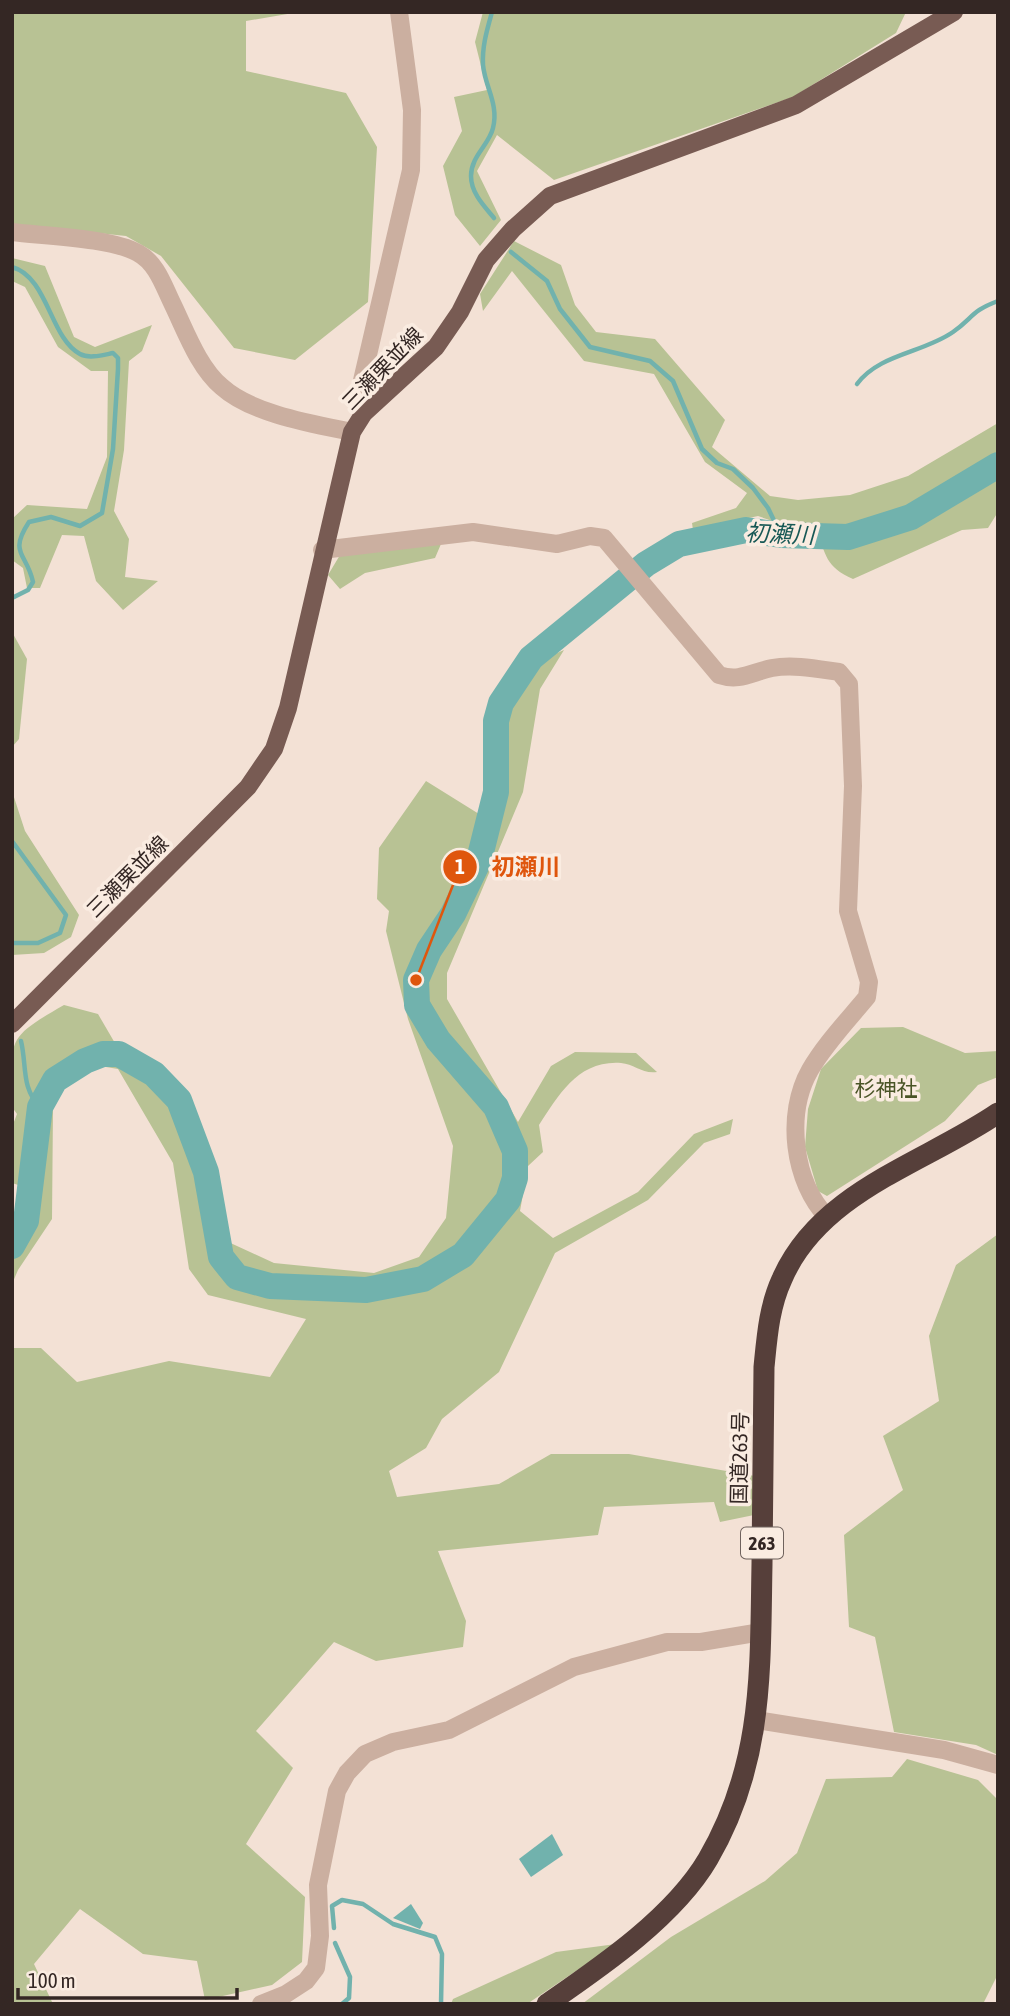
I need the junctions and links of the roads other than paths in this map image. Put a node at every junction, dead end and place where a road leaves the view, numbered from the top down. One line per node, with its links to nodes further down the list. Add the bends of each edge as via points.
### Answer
1 (399, 12): 4 (street, via 412,110 411,170 357,402)
2 (954, 12): 4 (main road, 三瀬栗並線, via 796,105 550,196 486,260 436,347)
3 (12, 232): 5 (street, via 113,245 138,253 153,265 204,366 222,387 246,403)
4 (364, 413): 5 (main road, 三瀬栗並線)
5 (352, 432): 6 (main road, 三瀬栗並線)
6 (322, 550): 7 (main road, 三瀬栗並線, via 288,708 274,749 248,787); 9 (street, via 473,532 557,544 590,536 604,538 719,675 743,678 773,668 805,668 838,672 849,684 853,786 848,911 869,982 867,997 809,1071 795,1112 798,1160 816,1205)
7 (12, 1024)
8 (998, 1112): 9 (highway, 国道263号 / 263, via 854,1196)
9 (828, 1218): 10 (highway, 国道263号 / 263, via 807,1239 782,1277 768,1323)
10 (761, 1632): 11 (highway, 国道263号 / 263); 13 (street, via 701,1642 667,1642 574,1667 449,1730 393,1742 365,1754 337,1791 318,1885 316,1968 306,1982)
11 (757, 1720): 12 (street, via 944,1750); 14 (highway, 国道263号 / 263, via 726,1822 707,1861 621,1952)
12 (998, 1765)
13 (261, 2004)
14 (547, 2004)

